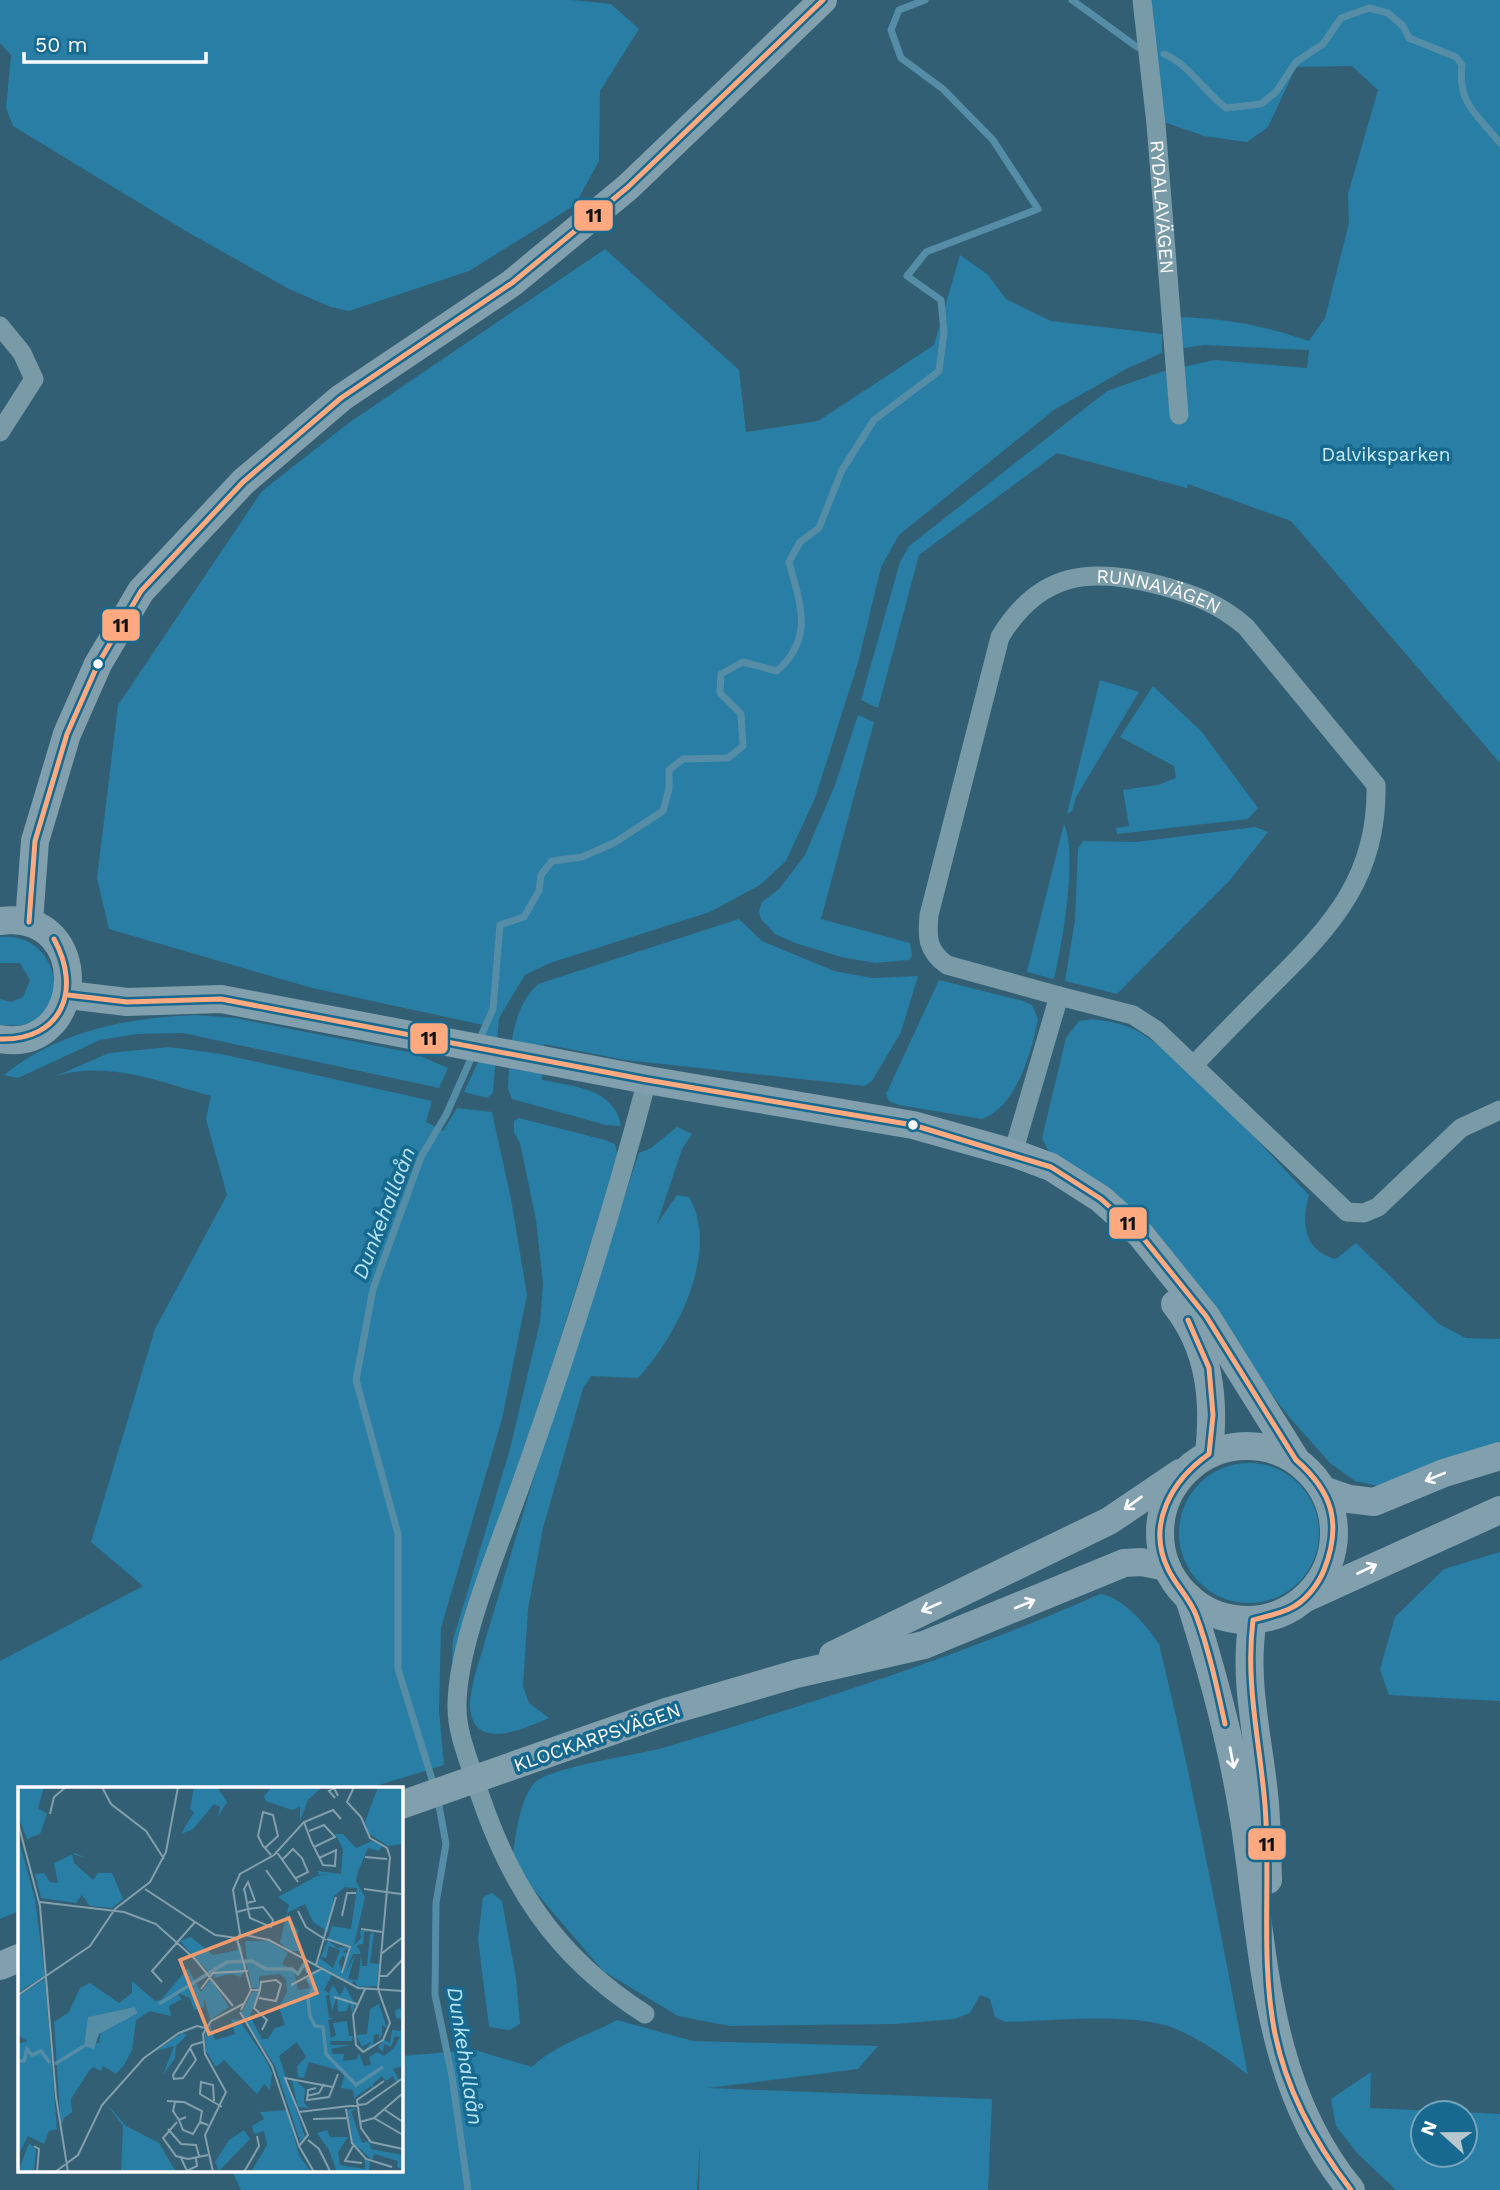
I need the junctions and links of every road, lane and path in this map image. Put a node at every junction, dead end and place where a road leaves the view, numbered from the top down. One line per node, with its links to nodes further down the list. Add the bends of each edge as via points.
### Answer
1 (823, 0): 7 (street, via 628,187 512,283 341,398 243,482 141,591 99,664 67,734 35,841)
2 (1142, 0): 4 (street, RYDALAVÄGEN)
3 (0, 326): 5 (street, via 22,353 34,379)
4 (1180, 415)
5 (0, 432)
6 (0, 921): 7 (street)
7 (29, 922): 8 (street, via 61,948 67,963)
8 (68, 995): 10 (street, via 61,1010 37,1034); 12 (street, via 127,1003 221,999)
9 (1059, 996): 11 (street, RUNNAVÄGEN, via 1133,1016); 11 (street, RUNNAVÄGEN, via 947,965 934,957 927,939 929,915 1000,637 1015,613 1035,597 1088,574 1112,574 1195,596 1227,610 1376,785 1373,833 1350,896 1328,929); 14 (street)
10 (0, 1039)
11 (1194, 1065): 13 (street, RUNNAVÄGEN, via 1347,1212 1364,1213 1378,1207 1461,1128)
12 (647, 1080): 14 (street, via 913,1125); 30 (street, via 546,1413 473,1624 460,1671 457,1710 467,1755 502,1856 532,1908 601,1985)
13 (1500, 1110)
14 (1013, 1153): 15 (street)
15 (1051, 1167): 17 (street, via 1132,1249 1188,1320 1209,1368 1213,1415); 18 (street, via 1101,1199 1140,1234 1206,1316)
16 (1500, 1456): 19 (street, one-way to 19, via 1374,1502)
17 (1200, 1460): 18 (street, via 1231,1447 1254,1446); 21 (street, via 1171,1490 1161,1518); 25 (street, one-way to 25, via 1109,1521)
18 (1296, 1460): 19 (street)
19 (1323, 1490): 23 (street, via 1334,1523 1333,1547 1320,1580)
20 (1500, 1510): 23 (street, one-way to 20)
21 (1167, 1567): 22 (street); 25 (street, one-way to 21, via 924,1645 1124,1563)
22 (1189, 1598): 24 (street, via 1219,1615); 29 (street, one-way to 29, via 1219,1692)
23 (1305, 1598): 24 (street, via 1281,1613)
24 (1253, 1620): 29 (street, via 1249,1643 1253,1720 1265,1804)
25 (796, 1674): 26 (street, KLOCKARPSVÄGEN, via 666,1712)
26 (402, 1805)
27 (18, 1958): 28 (street)
28 (0, 1966)
29 (1271, 2009): 31 (street, via 1285,2067 1310,2132)
30 (645, 2014)
31 (1351, 2190)

